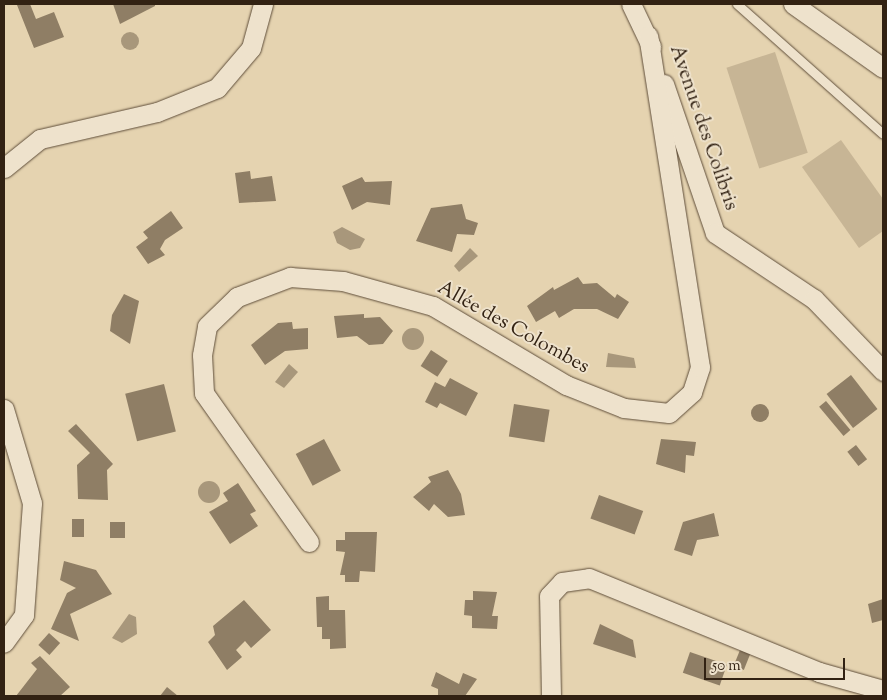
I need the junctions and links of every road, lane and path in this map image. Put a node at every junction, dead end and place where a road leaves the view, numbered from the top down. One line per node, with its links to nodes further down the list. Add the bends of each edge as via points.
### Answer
1 (263, 4): 8 (street, via 251,48 217,88 157,112 40,139)
2 (631, 4): 5 (street, Avenue des Colibris)
3 (738, 4): 7 (lane)
4 (793, 4): 6 (street)
5 (648, 36): 9 (street, Avenue des Colibris, via 715,233 814,299); 11 (street, Allée des Colombes, via 700,367 692,392 669,413 624,408 566,385 433,306 342,281 290,277 237,297 207,326 202,356 204,394)
6 (883, 68)
7 (883, 134)
8 (4, 168)
9 (883, 371)
10 (4, 409): 12 (street, via 32,503 24,615)
11 (309, 542)
12 (4, 643)
13 (883, 690): 14 (street, via 819,672 589,578 562,582 549,596)
14 (551, 696)

